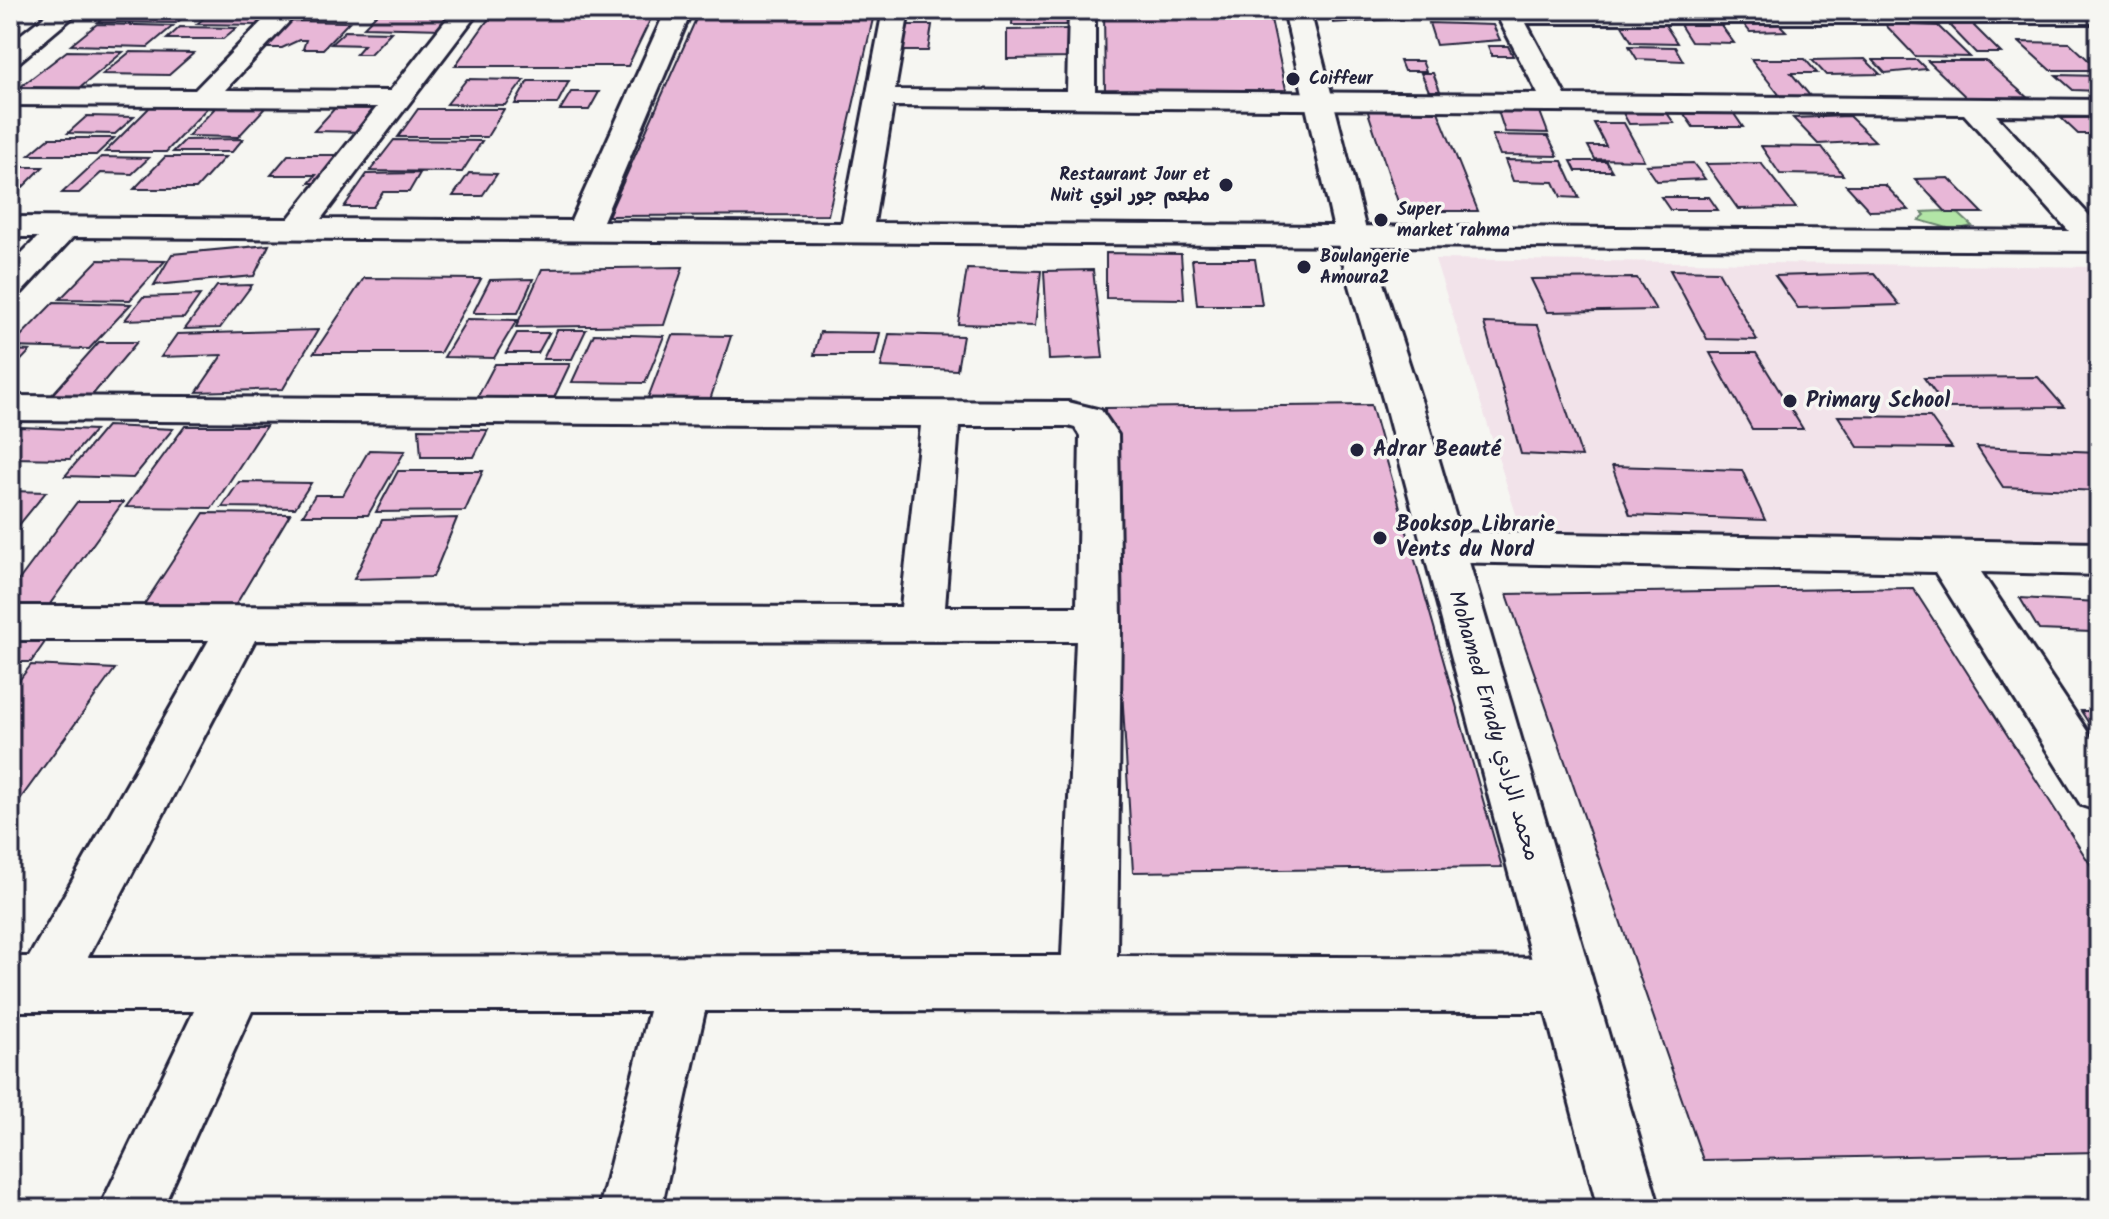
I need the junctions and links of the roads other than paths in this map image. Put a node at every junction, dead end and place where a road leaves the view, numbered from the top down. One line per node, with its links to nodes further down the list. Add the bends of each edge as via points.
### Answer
1 (287, 10): 13 (street)
2 (467, 10): 15 (street)
3 (679, 10): 24 (street)
4 (896, 10): 14 (street)
5 (1082, 10): 16 (street)
6 (1297, 10): 18 (street, Mohamed Errady محمد الرادي)
7 (65, 12): 10 (street); 11 (street)
8 (1508, 12): 9 (street); 17 (street)
9 (2099, 15)
10 (23, 16)
11 (10, 56)
12 (10, 97): 13 (street)
13 (202, 98): 15 (street)
14 (878, 98): 16 (street); 25 (street)
15 (397, 99): 23 (street)
16 (1081, 99): 18 (street)
17 (1556, 103): 18 (street); 19 (street)
18 (1322, 104): 26 (street, Mohamed Errady محمد الرادي)
19 (1972, 106): 20 (street); 27 (street)
20 (2099, 108)
21 (10, 227): 22 (street)
22 (65, 227): 23 (street); 28 (street)
23 (298, 228): 24 (street)
24 (583, 231): 25 (street)
25 (856, 233): 26 (street)
26 (1351, 234): 27 (street); 31 (street, Mohamed Errady محمد الرادي)
27 (2097, 241)
28 (10, 285)
29 (12, 411): 30 (street)
30 (941, 413): 35 (street); 37 (street, via 1068,414 1088,419 1099,435)
31 (1443, 547): 32 (street); 43 (street, Mohamed Errady محمد الرادي)
32 (1948, 557): 33 (street); 38 (street)
33 (2099, 559)
34 (243, 621): 35 (street); 36 (street); 40 (street)
35 (922, 622): 37 (street)
36 (10, 623)
37 (1099, 624): 39 (street)
38 (2099, 790)
39 (1089, 981): 42 (street); 43 (street)
40 (27, 984): 41 (street)
41 (236, 984): 42 (street); 44 (street)
42 (683, 985): 45 (street)
43 (1565, 985): 46 (street, Mohamed Errady محمد الرادي)
44 (130, 1209)
45 (630, 1209)
46 (1629, 1209)

